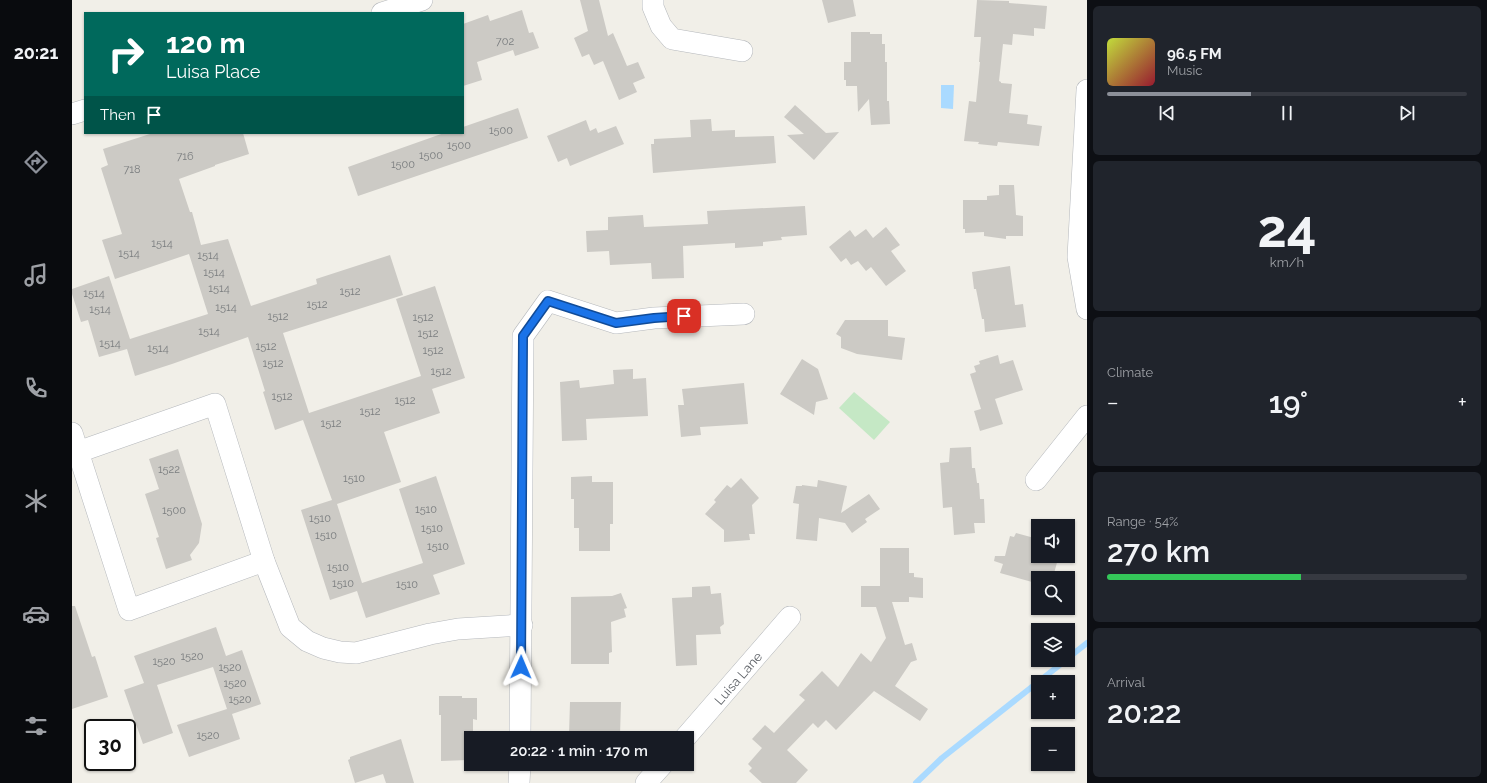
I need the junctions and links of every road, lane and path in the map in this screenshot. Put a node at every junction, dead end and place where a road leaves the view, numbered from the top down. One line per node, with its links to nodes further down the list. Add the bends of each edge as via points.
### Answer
1 (422, 0): 3 (street)
2 (653, 0): 4 (street, via 653,7 661,26 672,38)
3 (385, 12)
4 (742, 51)
5 (1087, 90): 8 (street, via 1078,257)
6 (84, 110): 7 (street)
7 (72, 114)
8 (1087, 309)
9 (744, 314): 15 (street, via 654,318 616,323 548,301 523,336)
10 (1087, 416): 12 (street)
11 (75, 443): 13 (street, via 215,404); 13 (street, via 128,610)
12 (1036, 480)
13 (264, 561): 15 (street, via 290,627 307,641 323,648 356,653 458,629)
14 (790, 617): 17 (street, Luisa Lane)
15 (522, 625): 16 (street)
16 (520, 731)
17 (691, 731)
18 (520, 771): 20 (street)
19 (657, 771): 21 (street)
20 (519, 783)
21 (646, 783)

